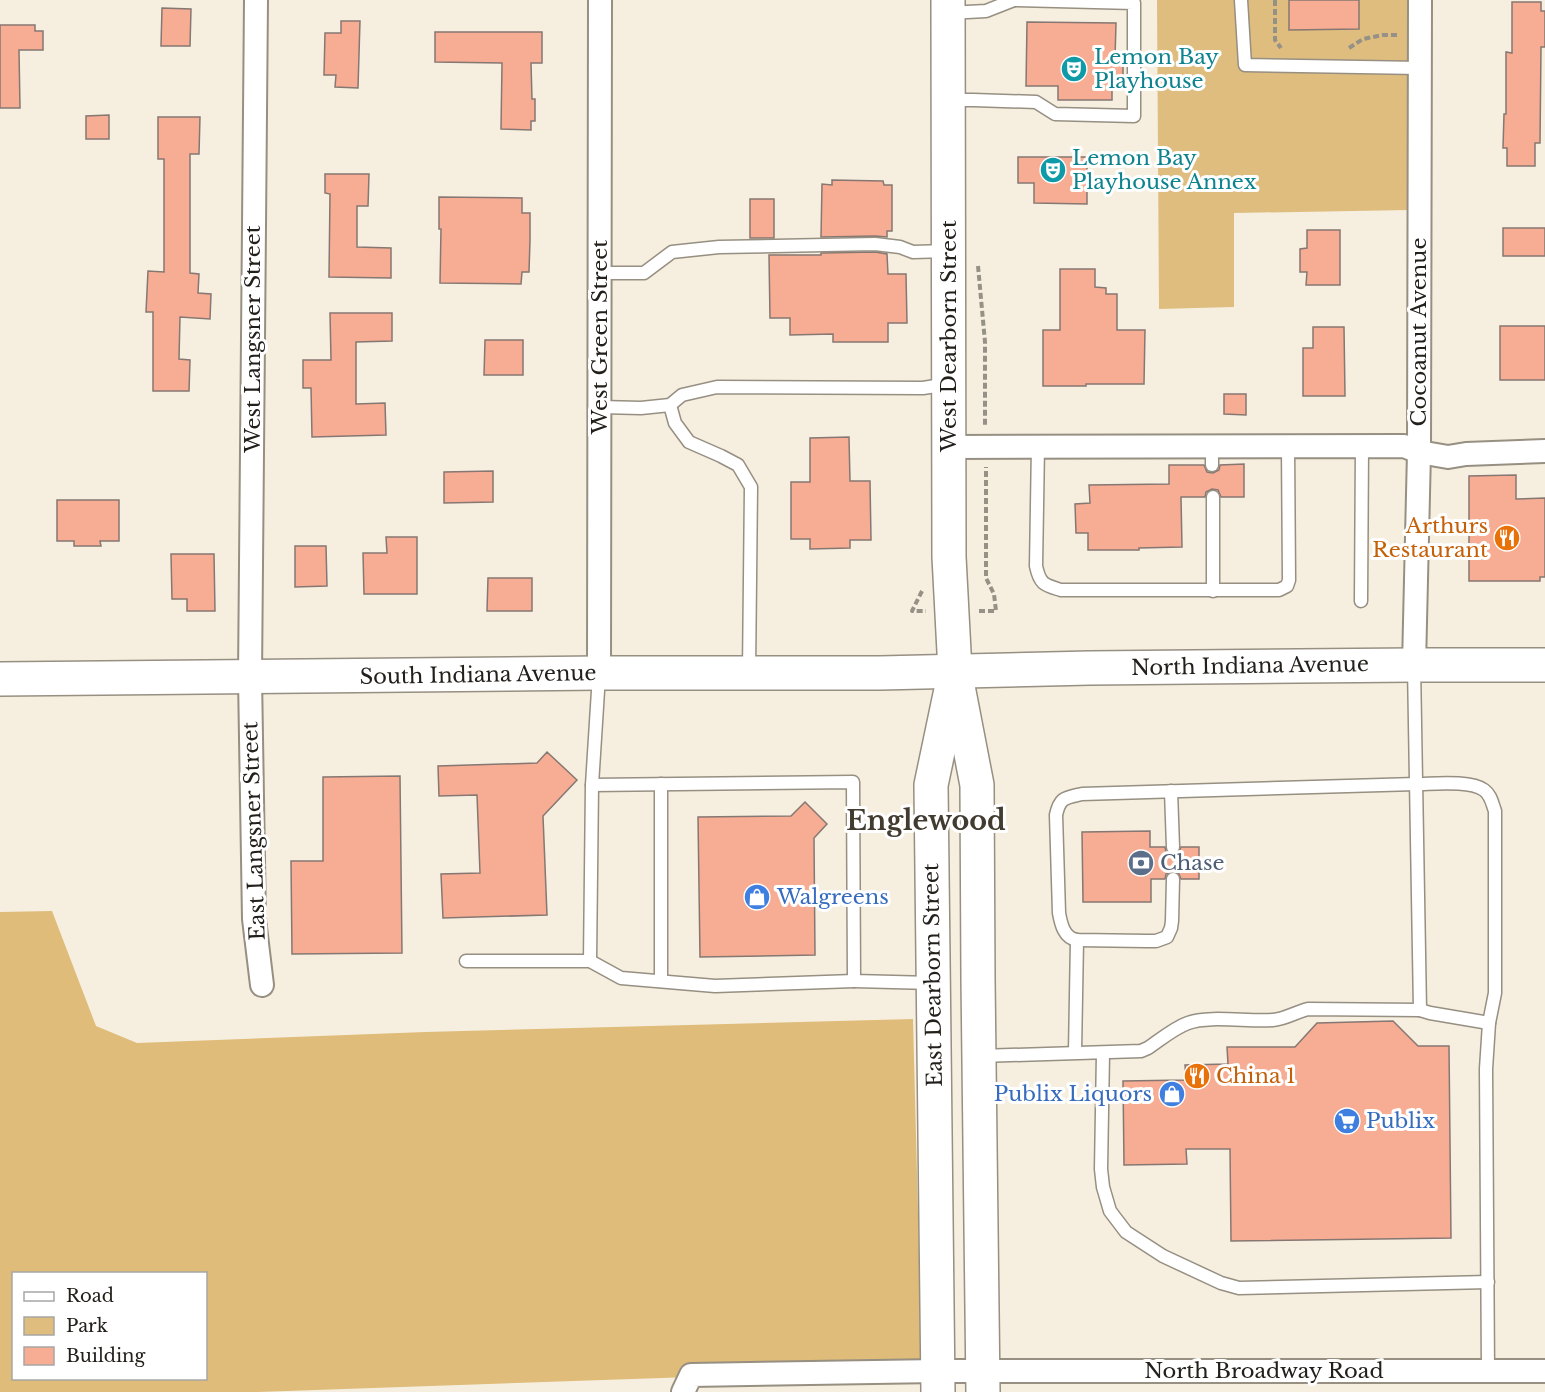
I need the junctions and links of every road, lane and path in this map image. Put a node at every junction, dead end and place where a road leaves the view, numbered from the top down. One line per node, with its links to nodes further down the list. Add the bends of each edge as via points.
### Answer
1 (256, 0): 32 (street, West Langsner Street)
2 (600, 0): 14 (street, West Green Street)
3 (1014, 0): 7 (lane, via 986,11); 12 (lane, via 1134,3 1134,116 1055,114 1036,102)
4 (1241, 0): 11 (lane, via 1245,65)
5 (1275, 0): 10 (path, via 1275,40)
6 (1420, 0): 8 (street, Cocoanut Avenue)
7 (948, 6): 12 (main road, West Dearborn Street)
8 (1420, 34): 9 (path, via 1373,36); 11 (street, Cocoanut Avenue)
9 (1341, 50)
10 (1284, 51)
11 (1420, 68): 23 (street, Cocoanut Avenue)
12 (948, 100): 13 (main road, West Dearborn Street)
13 (949, 251): 14 (lane, via 913,252 875,244 719,247 672,252 644,273); 15 (main road, West Dearborn Street)
14 (601, 273): 17 (street, West Green Street)
15 (949, 383): 16 (lane, via 923,388 717,387 682,395); 21 (main road, West Dearborn Street)
16 (670, 405): 17 (lane); 31 (lane, via 675,423 689,442 738,465 751,487)
17 (600, 406): 30 (street, West Green Street)
18 (1038, 446): 19 (street, via 1212,455); 21 (street); 25 (lane, via 1036,566 1046,586 1061,590)
19 (1288, 446): 20 (street); 25 (lane, via 1287,586 1279,590)
20 (1362, 446): 23 (street, via 1404,446); 26 (lane)
21 (949, 447): 29 (main road, West Dearborn Street)
22 (1545, 451): 23 (street, via 1448,457)
23 (1419, 452): 27 (street, Cocoanut Avenue)
24 (1213, 497): 25 (lane)
25 (1213, 591)
26 (1361, 601)
27 (1414, 665): 28 (main road, North Indiana Avenue); 29 (main road, North Indiana Avenue); 35 (lane)
28 (1545, 665)
29 (955, 671): 31 (main road, South Indiana Avenue); 45 (main road, East Dearborn Street, via 931,785); 51 (main road, East Dearborn Street, via 977,784)
30 (599, 673): 31 (main road, South Indiana Avenue); 32 (main road, South Indiana Avenue); 36 (lane)
31 (749, 673)
32 (250, 678): 33 (main road, South Indiana Avenue); 46 (street, East Langsner Street, via 254,919)
33 (0, 679)
34 (662, 784): 36 (lane); 43 (lane); 44 (lane, via 853,782)
35 (1416, 784): 37 (lane); 47 (lane); 48 (lane, via 1468,784 1490,796 1495,811 1495,993)
36 (592, 785): 41 (lane)
37 (1171, 791): 38 (lane); 40 (lane, via 1082,794 1066,797 1059,805 1056,815 1060,921 1069,937)
38 (1173, 846)
39 (1173, 879): 40 (lane, via 1172,928 1167,937)
40 (1077, 940): 49 (lane)
41 (590, 961): 42 (lane); 43 (lane, via 621,978)
42 (466, 962)
43 (662, 981): 44 (lane, via 715,986)
44 (854, 981): 45 (lane)
45 (933, 983): 55 (main road, East Dearborn Street)
46 (262, 985)
47 (1420, 1010): 48 (lane); 50 (lane, via 1308,1009 1272,1020 1194,1021 1141,1051)
48 (1488, 1023): 52 (lane)
49 (1076, 1053): 50 (lane); 51 (lane)
50 (1103, 1053): 52 (lane, via 1101,1169 1110,1211 1126,1232 1163,1256 1239,1288)
51 (979, 1056): 56 (main road, East Dearborn Street)
52 (1488, 1282): 53 (lane)
53 (1488, 1371): 54 (street, North Broadway Road); 56 (street, North Broadway Road)
54 (1545, 1371)
55 (938, 1382): 56 (street, North Broadway Road); 57 (street, North Broadway Road, via 691,1375)
56 (983, 1382)
57 (683, 1392)

